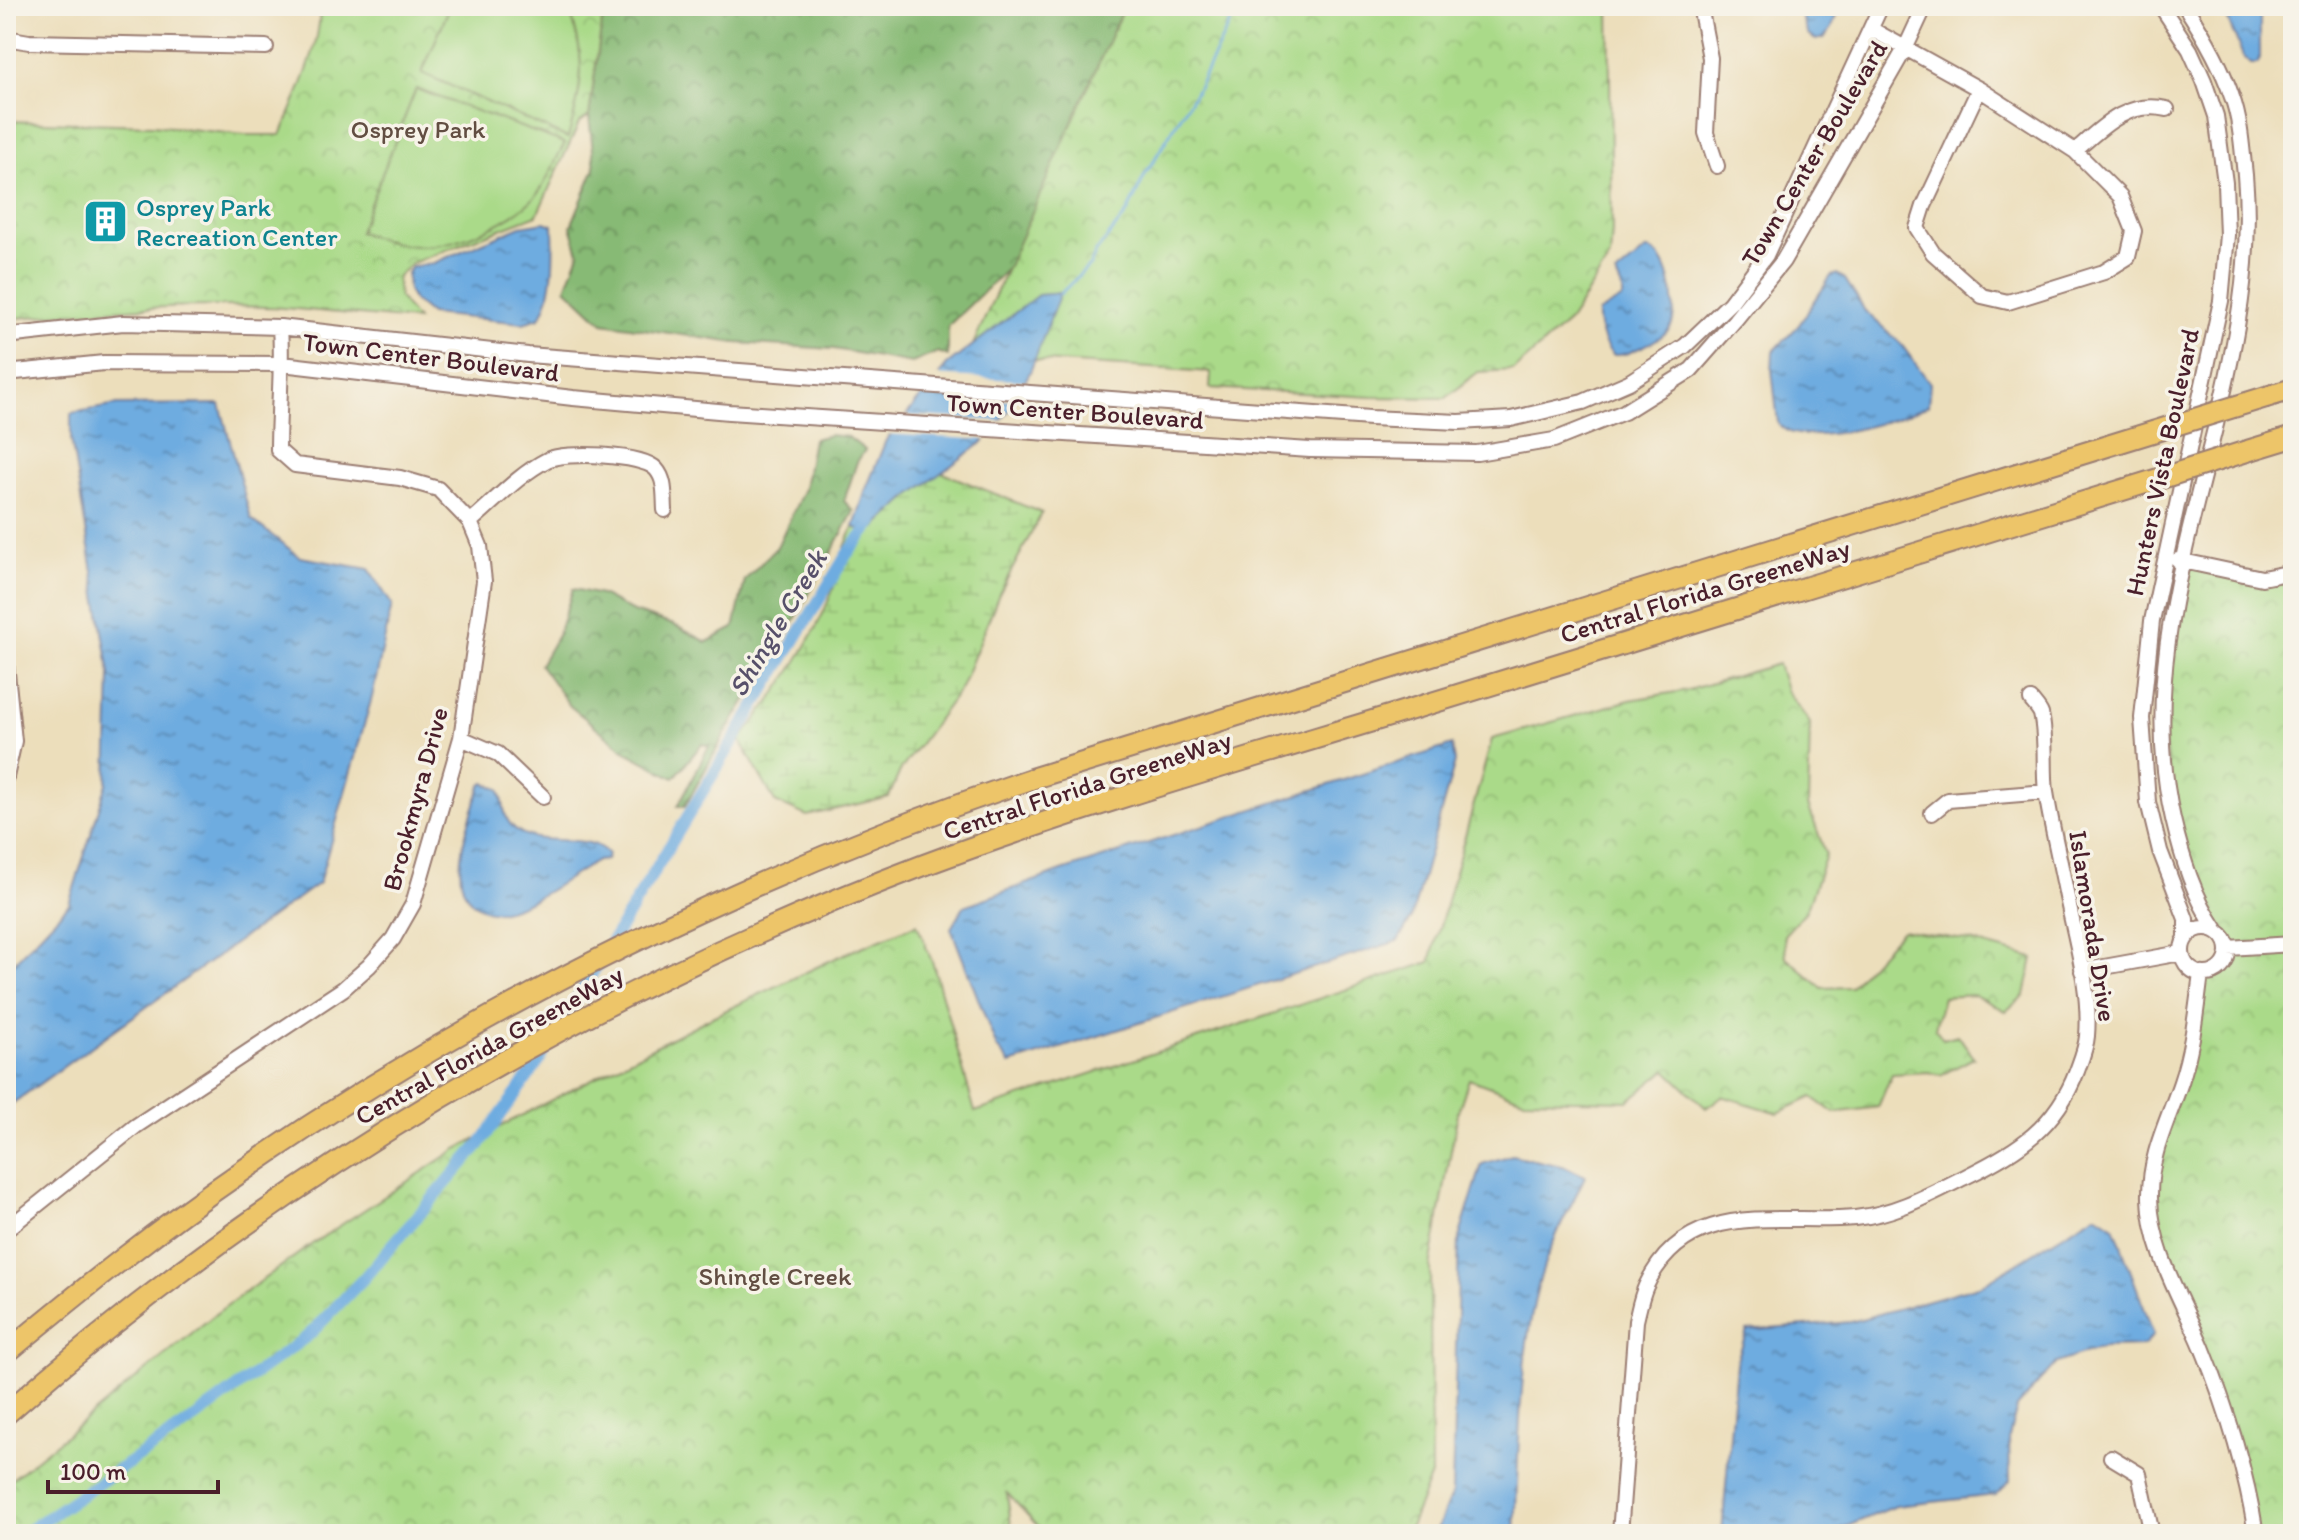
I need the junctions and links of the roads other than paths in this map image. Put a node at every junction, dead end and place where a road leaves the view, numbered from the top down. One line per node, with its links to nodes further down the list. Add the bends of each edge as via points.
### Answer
1 (1700, 6): 13 (street, via 1710,58 1706,133)
2 (1881, 6): 6 (street, Town Center Boulevard)
3 (1925, 6): 9 (street, Town Center Boulevard)
4 (2161, 6): 22 (street, Hunters Vista Boulevard, via 2190,50 2216,116 2227,235 2221,301)
5 (2185, 6): 23 (street, Hunters Vista Boulevard, via 2234,100 2248,227 2240,305)
6 (1871, 29): 9 (street); 14 (street, Town Center Boulevard, via 1766,255 1730,303 1685,346 1629,382 1583,402 1511,419 1370,418 896,383 528,355)
7 (6, 38): 8 (street)
8 (266, 47)
9 (1906, 47): 10 (street); 16 (street, Town Center Boulevard, via 1783,261 1691,370 1624,412 1554,440 1477,453 1310,450 573,398)
10 (1979, 89): 12 (street); 12 (street, via 1917,228 1933,253 1982,296 2008,302 2104,272 2128,257 2134,231 2120,196)
11 (2167, 109): 12 (street, via 2141,107 2113,117)
12 (2075, 151)
13 (1717, 166)
14 (280, 327): 15 (street, Town Center Boulevard, via 123,323); 16 (street, Brookmyra Drive)
15 (6, 336)
16 (282, 364): 17 (street, Town Center Boulevard, via 104,363); 21 (street, Brookmyra Drive, via 278,450 295,465 400,478 438,489)
17 (6, 373)
18 (2293, 389): 40 (highway, Central Florida GreeneWay, bridge, via 968,800 748,887 562,977 404,1066 239,1173)
19 (2293, 437): 41 (highway, Central Florida GreeneWay, bridge, via 1104,804 927,864 736,943 511,1057 381,1134 266,1210 118,1321)
20 (665, 510): 21 (street, via 663,482 655,468 640,461 580,454 551,458)
21 (470, 522): 27 (street, Brookmyra Drive, via 480,546 484,581)
22 (2166, 557): 23 (street); 33 (street, Hunters Vista Boulevard, via 2145,673 2143,759 2148,802 2186,919)
23 (2184, 562): 24 (street, via 2262,578); 32 (street, Hunters Vista Boulevard, via 2163,675 2162,760 2180,852)
24 (2293, 572)
25 (7, 671): 28 (street, via 14,741)
26 (2031, 700): 29 (street, Islamorada Drive, via 2041,712)
27 (461, 738): 30 (street, via 498,754); 39 (street, Brookmyra Drive, via 413,904 369,966 343,989 136,1126)
28 (6, 777)
29 (2046, 792): 31 (street, via 1948,800); 37 (street, Islamorada Drive)
30 (543, 797)
31 (1932, 813)
32 (2217, 931): 33 (street, via 2201,927); 35 (street)
33 (2186, 936): 36 (street)
34 (2293, 944): 35 (street)
35 (2228, 948): 38 (street, via 2217,971)
36 (2181, 953): 37 (street); 38 (street, via 2187,966)
37 (2082, 971): 43 (street, Islamorada Drive, via 2087,1039 2070,1091 2031,1139 2006,1157 1879,1214 1722,1222 1695,1233 1657,1266 1644,1288 1636,1321)
38 (2201, 974): 45 (street, via 2191,1046 2161,1129 2150,1199 2164,1263 2219,1390)
39 (6, 1230)
40 (6, 1353)
41 (6, 1414)
42 (2111, 1457): 44 (street, via 2139,1474)
43 (1620, 1534)
44 (2152, 1534)
45 (2256, 1534)

